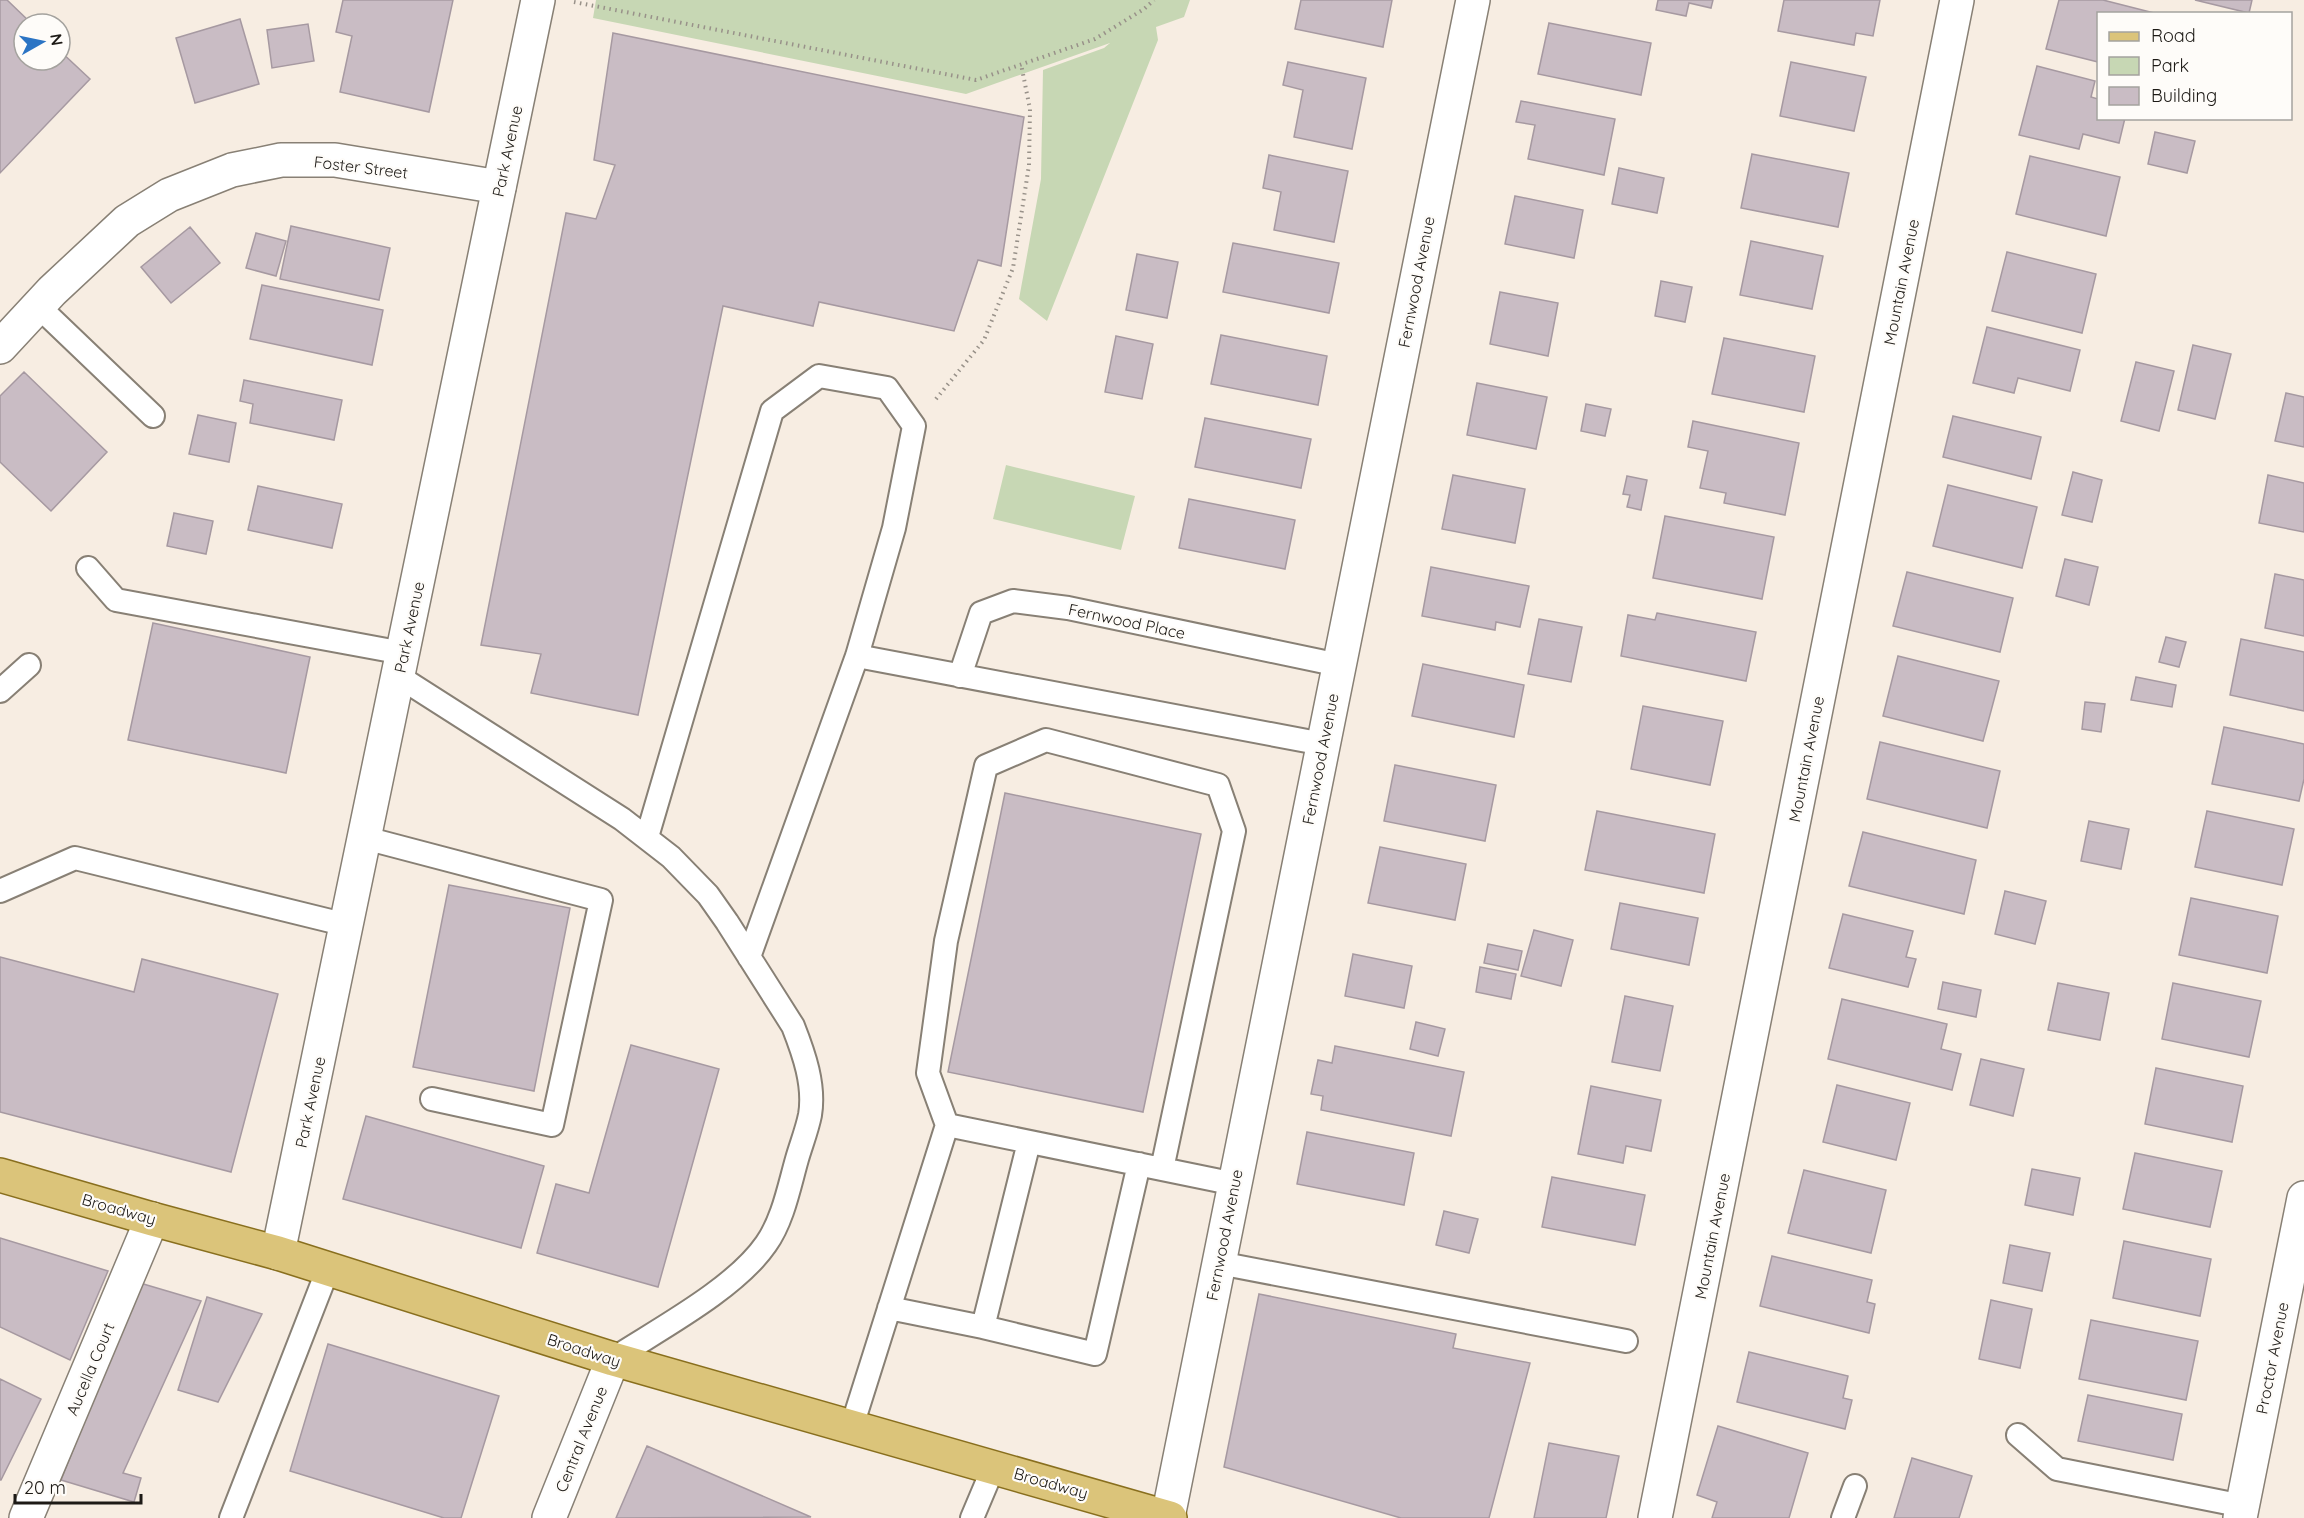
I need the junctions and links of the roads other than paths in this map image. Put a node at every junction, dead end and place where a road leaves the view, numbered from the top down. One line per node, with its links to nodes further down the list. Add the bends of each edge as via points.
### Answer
1 (538, 0): 4 (street, Park Avenue)
2 (1473, 0): 12 (street, Fernwood Avenue)
3 (1957, 0): 47 (street, Mountain Avenue)
4 (499, 187): 5 (street, Foster Street, via 335,160 281,160 232,170 169,195 127,221); 10 (street, Park Avenue)
5 (38, 306): 6 (street, Foster Street); 7 (lane)
6 (0, 347)
7 (153, 416)
8 (87, 568): 10 (lane, via 116,600)
9 (856, 656): 13 (lane); 16 (lane, via 894,528 914,426 886,388 819,376 772,411); 20 (lane)
10 (401, 664): 16 (lane); 17 (street, Park Avenue)
11 (29, 665): 14 (lane)
12 (1339, 665): 13 (lane, Fernwood Place, via 1068,608 1012,601 981,613); 15 (street, Fernwood Avenue)
13 (960, 676): 15 (lane)
14 (0, 691)
15 (1323, 744): 27 (street, Fernwood Avenue)
16 (647, 837): 20 (lane, via 708,895)
17 (365, 838): 19 (street, Park Avenue); 21 (lane, via 601,900 552,1125)
18 (0, 891): 19 (lane, via 75,858)
19 (347, 925): 30 (street, Park Avenue)
20 (749, 957): 36 (lane, via 793,1026 811,1092 810,1117 780,1217 749,1265)
21 (432, 1099)
22 (947, 1125): 23 (lane); 25 (lane, via 928,1073 946,940 986,766 1046,740 1218,785 1234,831); 33 (lane)
23 (1029, 1142): 24 (lane); 34 (lane)
24 (1139, 1164): 25 (lane); 34 (lane, via 1095,1354)
25 (1162, 1169): 27 (lane)
26 (0, 1175): 29 (main road, Broadway)
27 (1234, 1184): 31 (street, Fernwood Avenue)
28 (2304, 1198): 41 (street, Proctor Avenue)
29 (152, 1219): 30 (main road, Broadway); 42 (street, Aucella Court)
30 (278, 1253): 32 (main road, Broadway)
31 (1219, 1263): 35 (lane); 46 (street, Fernwood Avenue)
32 (328, 1269): 36 (main road, Broadway); 43 (lane)
33 (889, 1308): 34 (lane); 37 (lane)
34 (983, 1327)
35 (1626, 1341)
36 (613, 1359): 37 (main road, Broadway); 44 (street, Central Avenue)
37 (852, 1426): 39 (main road, Broadway)
38 (2018, 1435): 41 (lane, via 2057,1469)
39 (994, 1466): 45 (lane); 46 (main road, Broadway)
40 (1855, 1486): 48 (lane)
41 (2242, 1512)
42 (26, 1518)
43 (231, 1518)
44 (549, 1518)
45 (972, 1518)
46 (1169, 1518)
47 (1655, 1518)
48 (1843, 1518)

